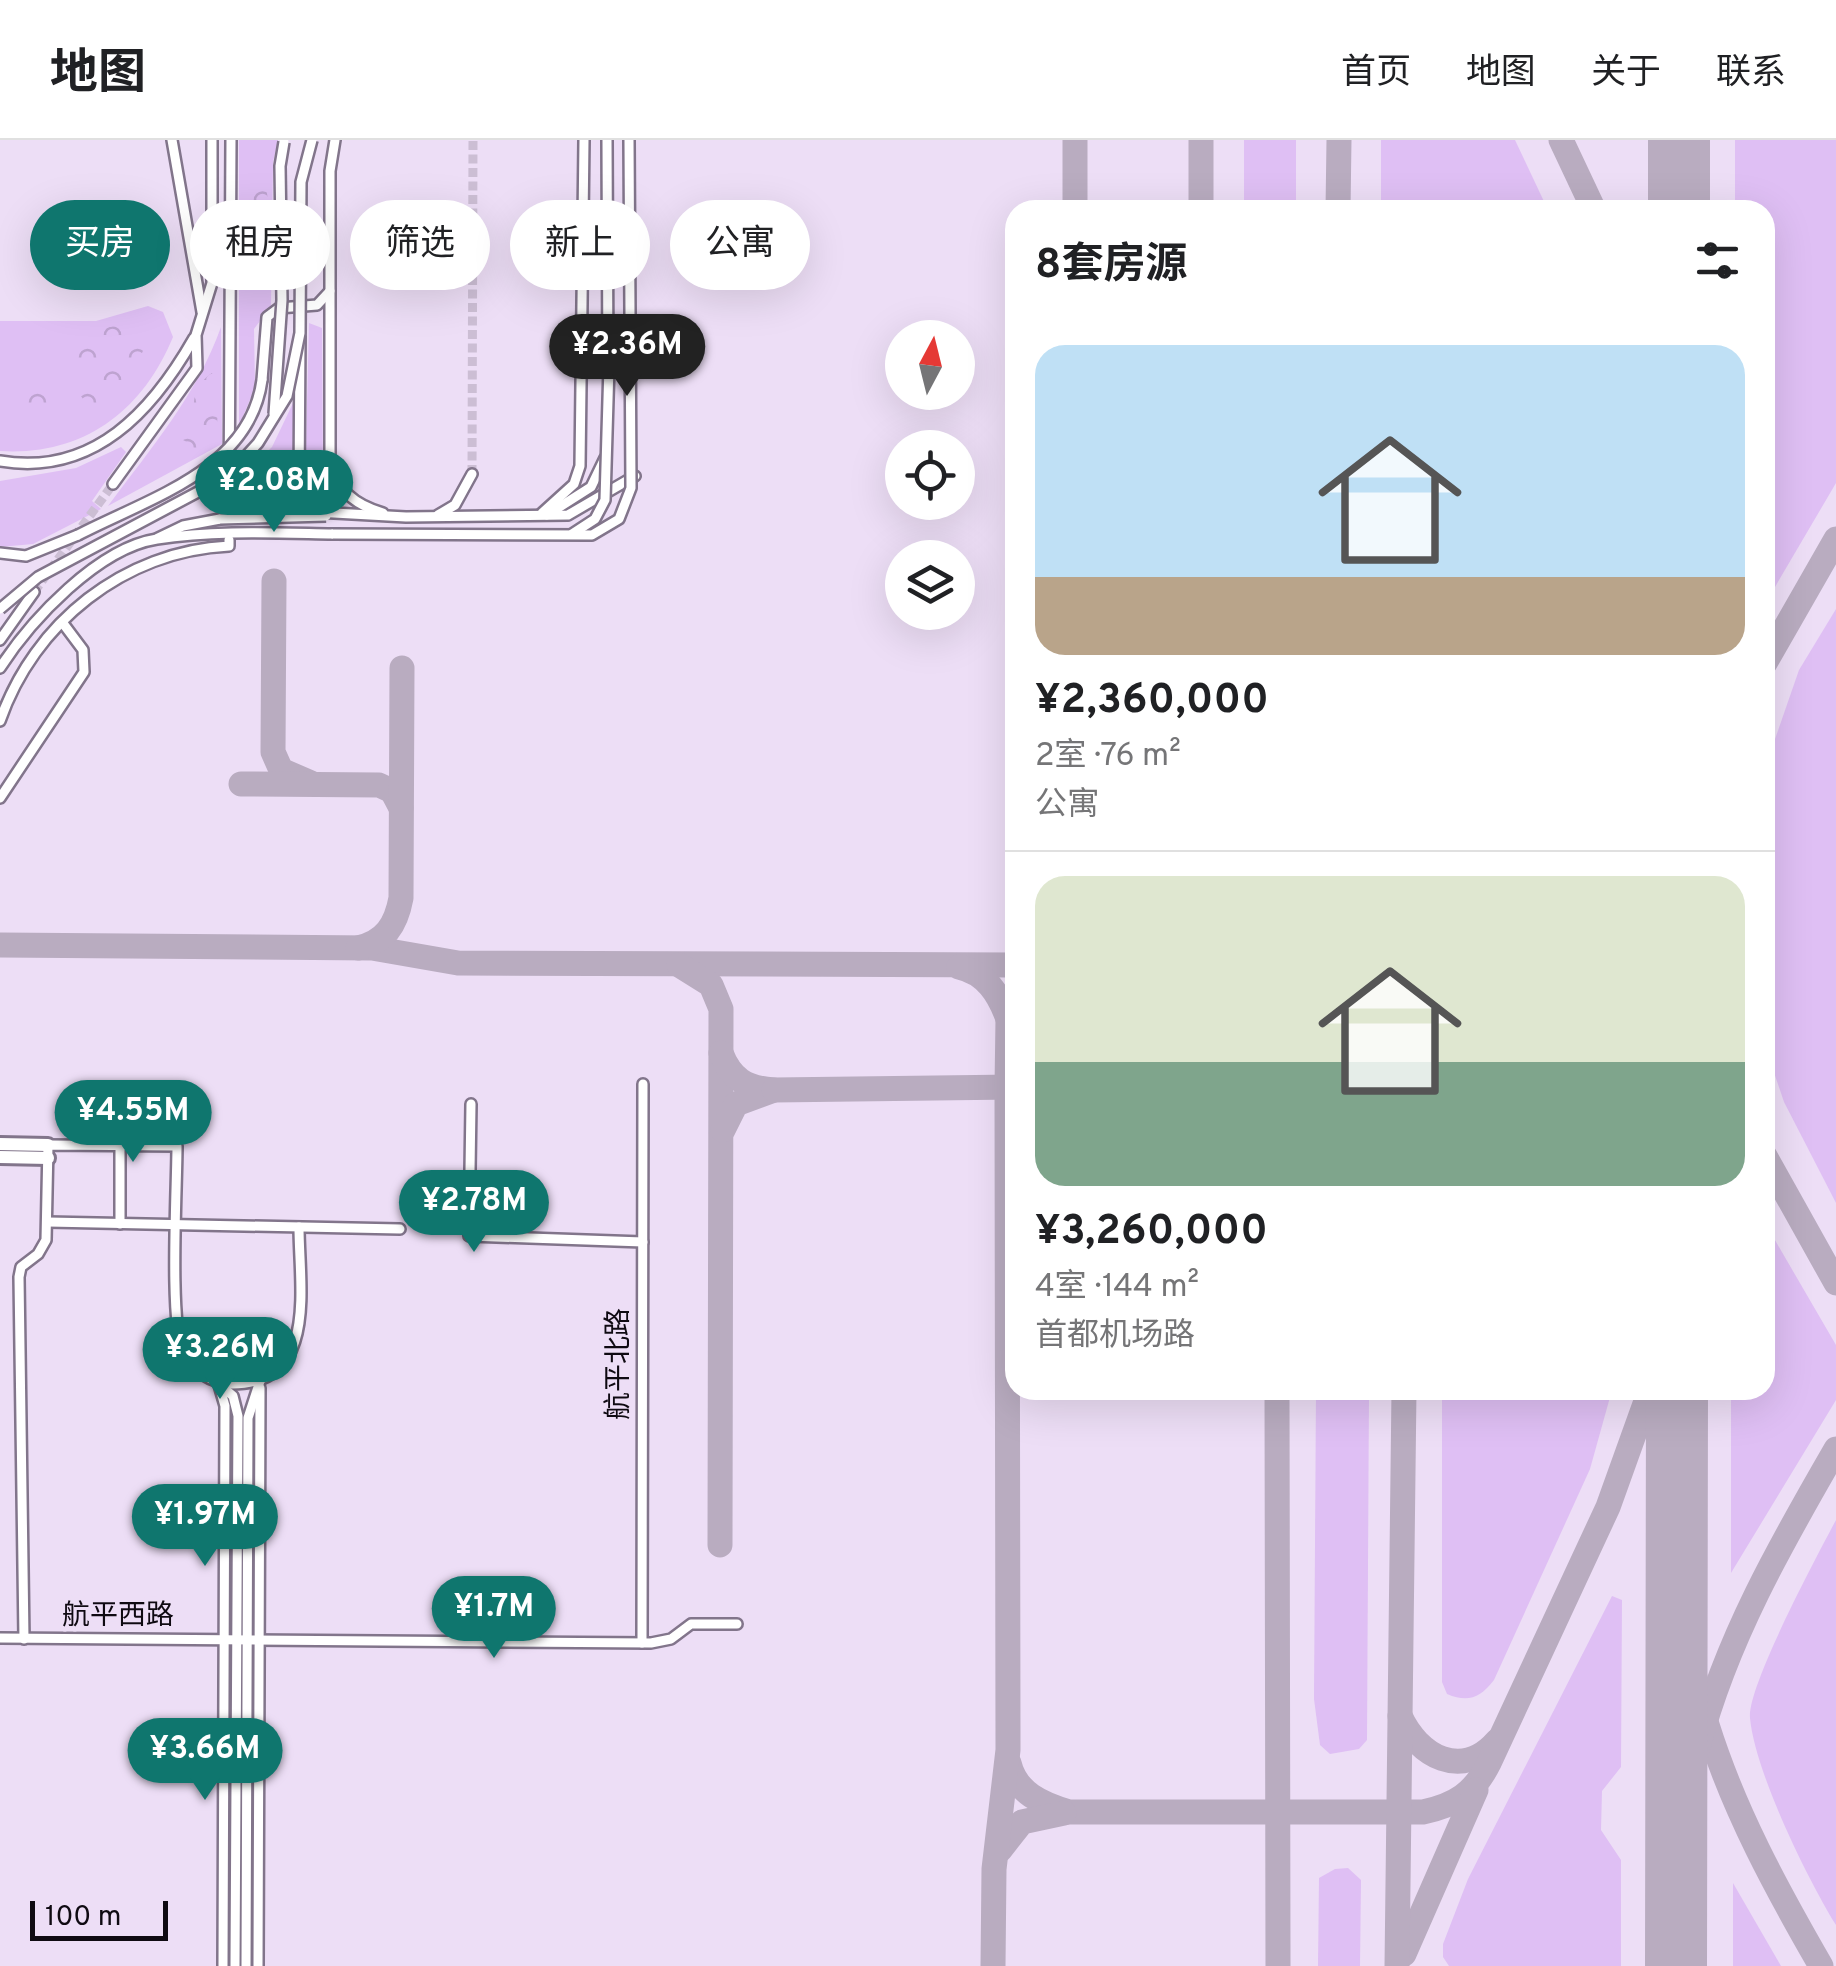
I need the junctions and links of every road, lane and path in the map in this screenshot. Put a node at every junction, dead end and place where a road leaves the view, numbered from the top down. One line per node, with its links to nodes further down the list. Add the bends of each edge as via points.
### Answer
1 (172, 140): 12 (street)
2 (212, 140): 12 (street, via 212,283)
3 (230, 140): 22 (street)
4 (312, 140): 14 (street, bridge, via 301,182)
5 (335, 140): 10 (street)
6 (584, 140): 26 (street, via 580,469 572,487)
7 (608, 140): 26 (street, via 604,464 586,492); 27 (street, bridge, via 606,494 596,519)
8 (631, 140): 26 (street, via 635,476 574,514); 27 (street, bridge, via 630,492 608,529)
9 (285, 141): 16 (street, bridge)
10 (332, 285): 11 (street, via 326,300); 13 (street)
11 (309, 308): 13 (street, via 324,314); 30 (street, bridge, via 279,308 267,317 252,416 222,459 78,536 31,555)
12 (202, 312): 15 (street)
13 (330, 332): 24 (street, via 335,478 359,504)
14 (300, 334): 16 (street, bridge, via 289,388); 23 (street, bridge, via 299,490 309,507)
15 (196, 335): 18 (street, via 156,400 126,428 78,452); 21 (street, via 194,376)
16 (273, 417): 32 (street, bridge, via 228,476 38,578)
17 (0, 461): 18 (street)
18 (17, 463): 19 (street)
19 (0, 471)
20 (472, 474): 25 (street, via 455,504)
21 (113, 484)
22 (229, 508)
23 (326, 516): 24 (street); 28 (street, bridge, via 220,519)
24 (406, 517): 25 (street)
25 (430, 517): 26 (street)
26 (535, 517)
27 (564, 536): 28 (street, bridge, via 246,534)
28 (151, 541): 35 (street, via 65,592)
29 (229, 543): 33 (street, via 139,567 86,598)
30 (0, 553)
31 (34, 592): 34 (street)
32 (0, 609)
33 (62, 622): 36 (street, via 22,673); 37 (street, via 83,650 84,672)
34 (0, 640)
35 (0, 668)
36 (0, 721)
37 (0, 798)
38 (643, 1084): 49 (street, 航平北路)
39 (471, 1104): 49 (street, via 469,1236)
40 (0, 1144): 42 (highway)
41 (120, 1146): 42 (street); 45 (street); 46 (street, via 177,1146)
42 (48, 1152): 43 (highway); 44 (street)
43 (0, 1156)
44 (48, 1222): 45 (street); 57 (street, via 44,1246 21,1266 19,1277)
45 (120, 1224): 46 (street)
46 (177, 1225): 47 (street); 51 (street, via 178,1337 194,1367)
47 (299, 1227): 48 (street); 50 (street, via 296,1343 279,1370)
48 (400, 1228)
49 (643, 1242): 60 (street, 航平北路)
50 (260, 1381): 51 (street); 53 (street); 54 (street, via 248,1418)
51 (218, 1383): 52 (street, via 225,1406); 54 (street, via 232,1396 238,1416)
52 (224, 1497): 54 (street); 58 (street)
53 (260, 1500): 54 (street); 59 (street)
54 (242, 1519): 58 (street)
55 (737, 1624): 60 (street, 航平西路, via 691,1624 671,1639)
56 (0, 1638): 57 (street, 航平西路)
57 (24, 1638): 58 (street, 航平西路)
58 (236, 1640): 59 (street, 航平西路); 61 (street); 62 (street)
59 (258, 1640): 60 (street, 航平西路); 63 (street)
60 (642, 1643)
61 (241, 1750): 62 (street); 63 (street); 66 (street)
62 (224, 1764): 65 (street)
63 (258, 1764): 64 (street)
64 (258, 1892): 66 (street); 70 (street)
65 (224, 1893): 66 (street); 67 (street)
66 (241, 1910): 68 (street); 69 (street)
67 (223, 1966)
68 (236, 1966)
69 (246, 1966)
70 (258, 1966)

